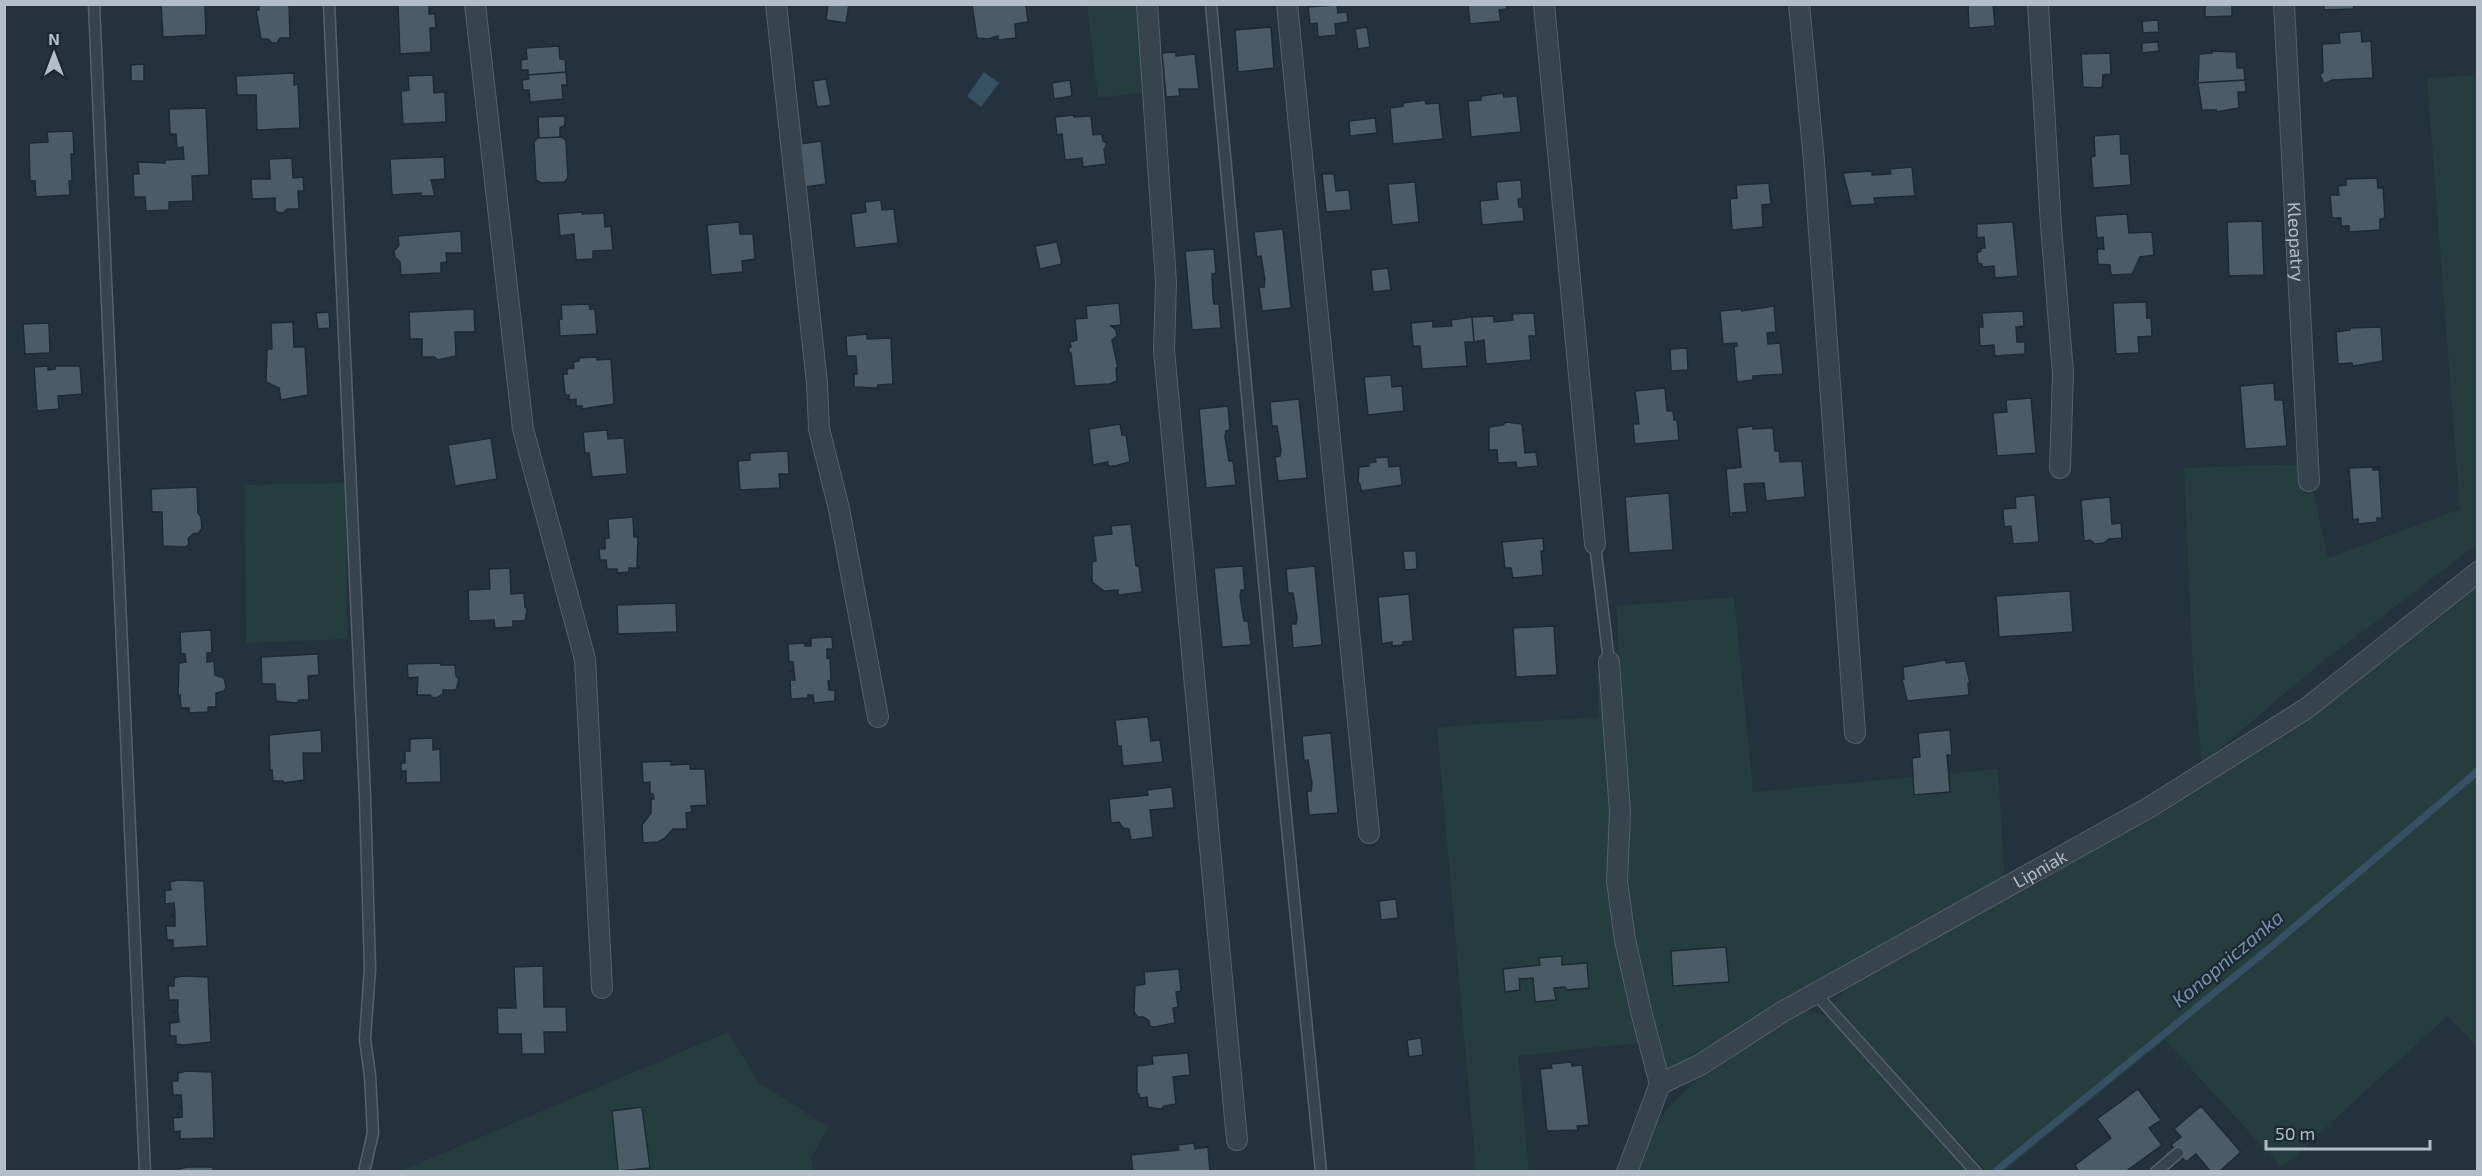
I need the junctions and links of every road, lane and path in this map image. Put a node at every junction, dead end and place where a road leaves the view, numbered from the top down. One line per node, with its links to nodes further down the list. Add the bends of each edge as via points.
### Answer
1 (94, 4): 25 (lane)
2 (330, 4): 26 (lane, via 370,968 365,1039 373,1133)
3 (475, 4): 20 (street, via 523,429 585,659)
4 (777, 4): 17 (street, via 819,429 839,509)
5 (1147, 4): 23 (street, via 1166,282 1164,350)
6 (1211, 4): 27 (lane, via 1282,786)
7 (1287, 4): 19 (street)
8 (1545, 4): 14 (street)
9 (1799, 4): 18 (street, via 1815,170)
10 (2038, 4): 12 (street, via 2063,373)
11 (2284, 4): 13 (street, Kleopatry)
12 (2061, 468)
13 (2309, 481)
14 (1595, 544): 16 (lane)
15 (2478, 572): 21 (street, Lipniak, via 2307,708 2150,807)
16 (1609, 662): 22 (street, via 1620,812 1617,881 1625,940)
17 (878, 717)
18 (1855, 733)
19 (1369, 833)
20 (602, 988)
21 (1815, 993): 22 (street, Lipniak, via 1700,1065); 29 (lane)
22 (1660, 1084): 28 (street)
23 (1237, 1140)
24 (2178, 1153): 30 (lane)
25 (145, 1172)
26 (364, 1172)
27 (1322, 1172)
28 (1627, 1172)
29 (1976, 1172)
30 (2156, 1172)

